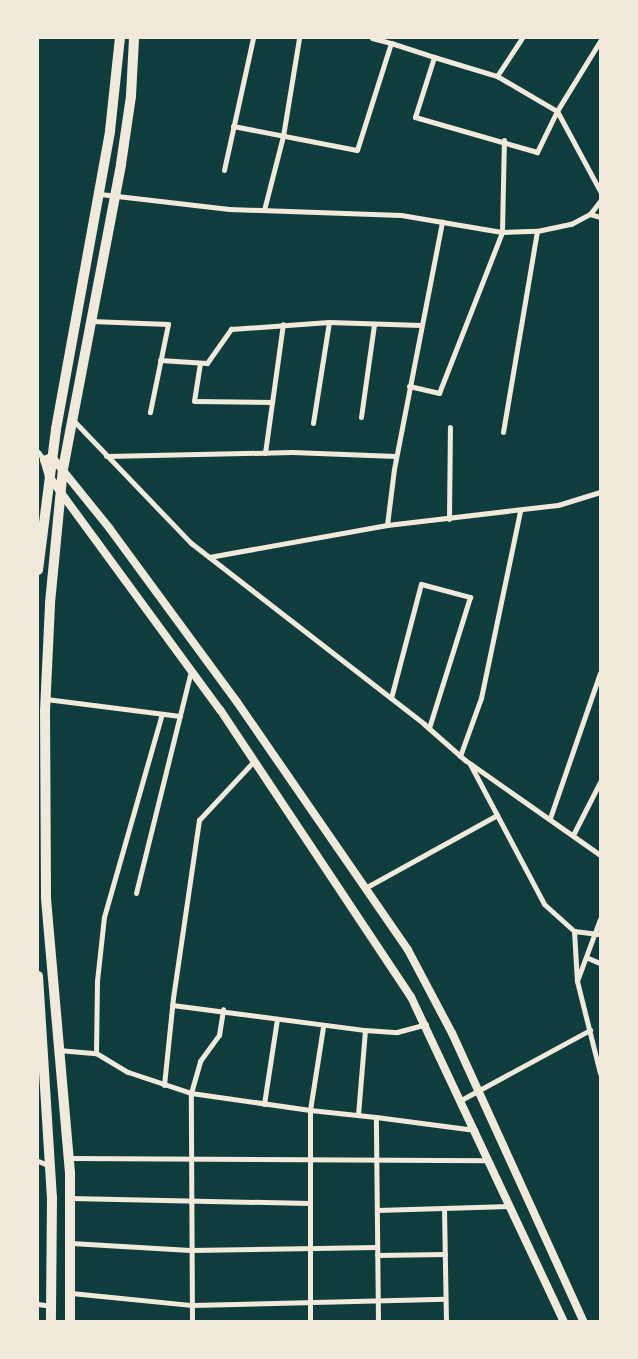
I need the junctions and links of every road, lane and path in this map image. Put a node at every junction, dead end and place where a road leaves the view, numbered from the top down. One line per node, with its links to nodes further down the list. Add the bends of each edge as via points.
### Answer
1 (120, 38): 17 (highway)
2 (134, 38): 18 (highway, via 131,96)
3 (253, 38): 12 (street)
4 (299, 38): 13 (street)
5 (372, 38): 8 (street)
6 (522, 38): 10 (street)
7 (600, 41): 11 (street)
8 (391, 44): 9 (street); 13 (street, via 357,150)
9 (434, 57): 10 (street); 14 (street, via 415,117)
10 (497, 76): 11 (street)
11 (557, 111): 14 (street, via 537,152); 16 (street)
12 (233, 126): 13 (street); 15 (street)
13 (283, 136): 20 (street)
14 (504, 140): 25 (street)
15 (224, 170)
16 (600, 191)
17 (100, 194): 18 (street); 45 (highway)
18 (114, 196): 20 (street); 26 (highway)
19 (600, 201): 21 (street)
20 (264, 210): 23 (street, via 355,211)
21 (590, 214): 22 (street); 24 (street, via 571,224)
22 (600, 217)
23 (442, 222): 25 (street); 30 (street)
24 (537, 231): 25 (street); 40 (street)
25 (502, 232): 33 (street, via 439,393)
26 (90, 322): 31 (street, via 168,324); 37 (highway)
27 (329, 322): 28 (street); 29 (street); 38 (street)
28 (283, 324): 32 (street, via 231,329 207,363); 34 (street)
29 (374, 324): 30 (street); 36 (street)
30 (421, 325): 33 (street)
31 (160, 360): 32 (street); 35 (street)
32 (200, 363): 34 (street, via 194,402)
33 (409, 386): 44 (street)
34 (272, 402): 42 (street)
35 (150, 412)
36 (361, 417)
37 (72, 419): 43 (street); 46 (highway)
38 (313, 423)
39 (450, 427): 51 (street)
40 (503, 432)
41 (38, 452): 45 (street)
42 (264, 453): 43 (street); 44 (street)
43 (106, 456): 54 (street, via 191,543)
44 (396, 456): 52 (street)
45 (48, 458): 46 (street); 47 (highway)
46 (63, 469): 49 (highway); 71 (street, via 237,702)
47 (49, 476): 49 (street); 53 (highway)
48 (600, 492): 50 (street)
49 (62, 493): 56 (street); 59 (highway, via 50,603)
50 (520, 512): 51 (street); 63 (street, via 481,698)
51 (449, 519): 52 (street)
52 (387, 525): 54 (street)
53 (40, 526): 55 (highway)
54 (209, 557): 58 (street)
55 (38, 570)
56 (191, 670): 61 (street); 64 (street)
57 (600, 673): 68 (street)
58 (391, 698): 62 (street); 62 (street, via 420,584 470,597)
59 (46, 699): 60 (street); 87 (highway, via 43,787 46,897)
60 (162, 714): 61 (street); 88 (street, via 104,917 97,981)
61 (180, 716): 72 (street)
62 (429, 728): 63 (street)
63 (460, 756): 65 (street)
64 (254, 761): 80 (street, via 199,820); 83 (street, via 376,941)
65 (470, 763): 67 (street); 68 (street)
66 (600, 782): 69 (street)
67 (497, 815): 71 (street); 74 (street, via 544,904)
68 (550, 818): 69 (street)
69 (573, 835): 70 (street)
70 (600, 855)
71 (365, 888): 92 (street, via 429,986)
72 (136, 893)
73 (600, 919): 75 (street)
74 (574, 931): 75 (street); 79 (street)
75 (598, 933): 76 (street)
76 (588, 958): 77 (street); 79 (street)
77 (600, 963)
78 (38, 976): 91 (highway)
79 (577, 981): 86 (street)
80 (172, 1005): 81 (street); 90 (street)
81 (223, 1010): 82 (street); 93 (street, via 219,1035 200,1061)
82 (276, 1019): 84 (street); 95 (street)
83 (426, 1024): 85 (street, via 397,1032); 94 (street)
84 (322, 1027): 85 (street); 96 (street)
85 (365, 1030): 97 (street)
86 (590, 1030): 89 (street); 92 (street)
87 (58, 1050): 88 (street); 100 (highway)
88 (96, 1052): 90 (street, via 128,1072)
89 (600, 1073)
90 (164, 1085): 93 (street)
91 (41, 1086): 106 (highway)
92 (480, 1091): 94 (street); 133 (street)
93 (191, 1094): 95 (street); 101 (street)
94 (461, 1100): 99 (street)
95 (264, 1104): 96 (street)
96 (310, 1110): 97 (street); 102 (street)
97 (358, 1115): 98 (street)
98 (376, 1117): 99 (street); 103 (street)
99 (475, 1130): 104 (street)
100 (69, 1158): 101 (street); 107 (highway)
101 (190, 1158): 102 (street); 108 (street)
102 (310, 1159): 103 (street); 109 (street)
103 (376, 1159): 104 (street); 112 (street)
104 (488, 1160): 110 (street)
105 (38, 1161): 106 (street)
106 (48, 1165): 125 (highway, via 52,1197)
107 (70, 1198): 108 (street); 113 (highway)
108 (190, 1201): 109 (street); 116 (street)
109 (310, 1203): 114 (street)
110 (510, 1206): 111 (street); 132 (street)
111 (444, 1208): 112 (street); 117 (street)
112 (377, 1210): 115 (street)
113 (71, 1243): 116 (street); 119 (highway)
114 (310, 1246): 115 (street); 116 (street); 122 (street)
115 (377, 1247): 118 (street)
116 (190, 1250): 124 (street)
117 (445, 1254): 118 (street); 120 (street)
118 (377, 1255): 121 (street)
119 (71, 1292): 124 (street); 127 (highway)
120 (445, 1300): 121 (street); 131 (street)
121 (378, 1301): 122 (street); 130 (street)
122 (310, 1303): 124 (street); 129 (street)
123 (38, 1304): 125 (street)
124 (192, 1305): 128 (street)
125 (51, 1306): 126 (highway)
126 (51, 1322)
127 (70, 1322)
128 (192, 1322)
129 (310, 1322)
130 (378, 1322)
131 (446, 1322)
132 (564, 1322)
133 (584, 1322)

